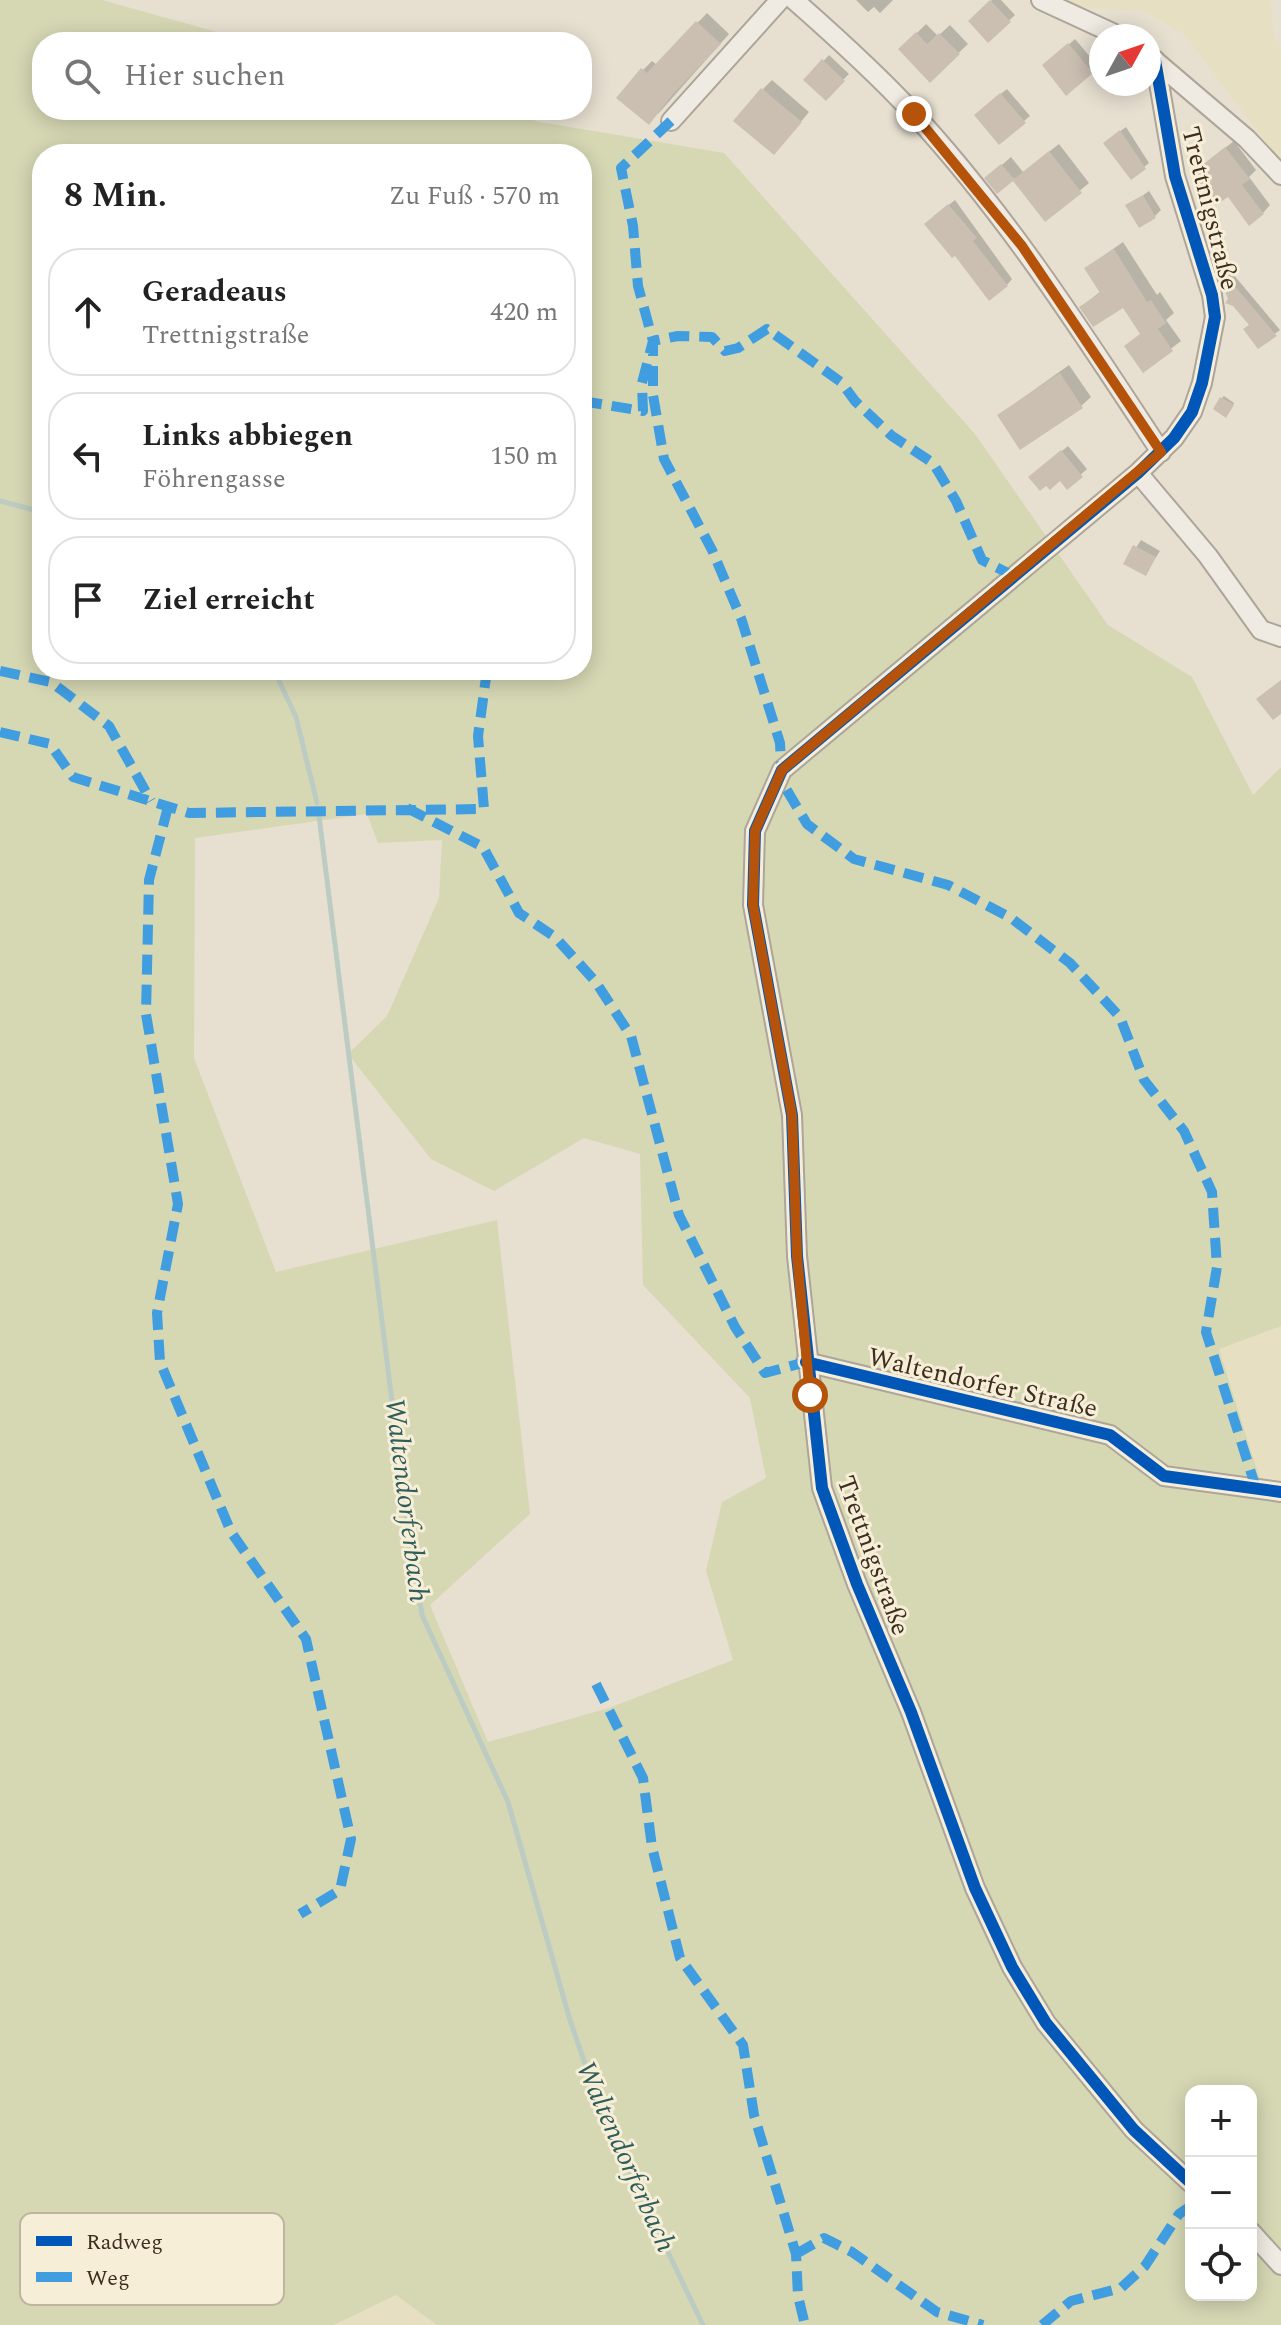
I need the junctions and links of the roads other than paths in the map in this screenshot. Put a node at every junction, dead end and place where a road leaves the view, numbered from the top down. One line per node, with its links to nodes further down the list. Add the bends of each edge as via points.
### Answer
1 (780, 0): 7 (street)
2 (794, 0): 9 (street, via 890,89 943,147 1060,299)
3 (1041, 0): 4 (street)
4 (1093, 24)
5 (1161, 66): 8 (street)
6 (1159, 96): 9 (street, Trettnigstraße, via 1175,176 1215,317 1198,399)
7 (671, 121)
8 (1281, 175)
9 (1161, 452): 10 (street, Trettnigstraße)
10 (1138, 473): 11 (street, via 1261,630); 12 (street, Trettnigstraße, via 782,770 755,831 753,905 792,1115)
11 (1281, 637)
12 (806, 1362): 13 (street, Waltendorfer Straße, via 1110,1435 1164,1476); 14 (street, Trettnigstraße, via 822,1488 975,1888 1012,1967 1046,2023 1134,2130)
13 (1281, 1492)
14 (1185, 2177)
15 (1257, 2239): 16 (street)
16 (1281, 2265)

